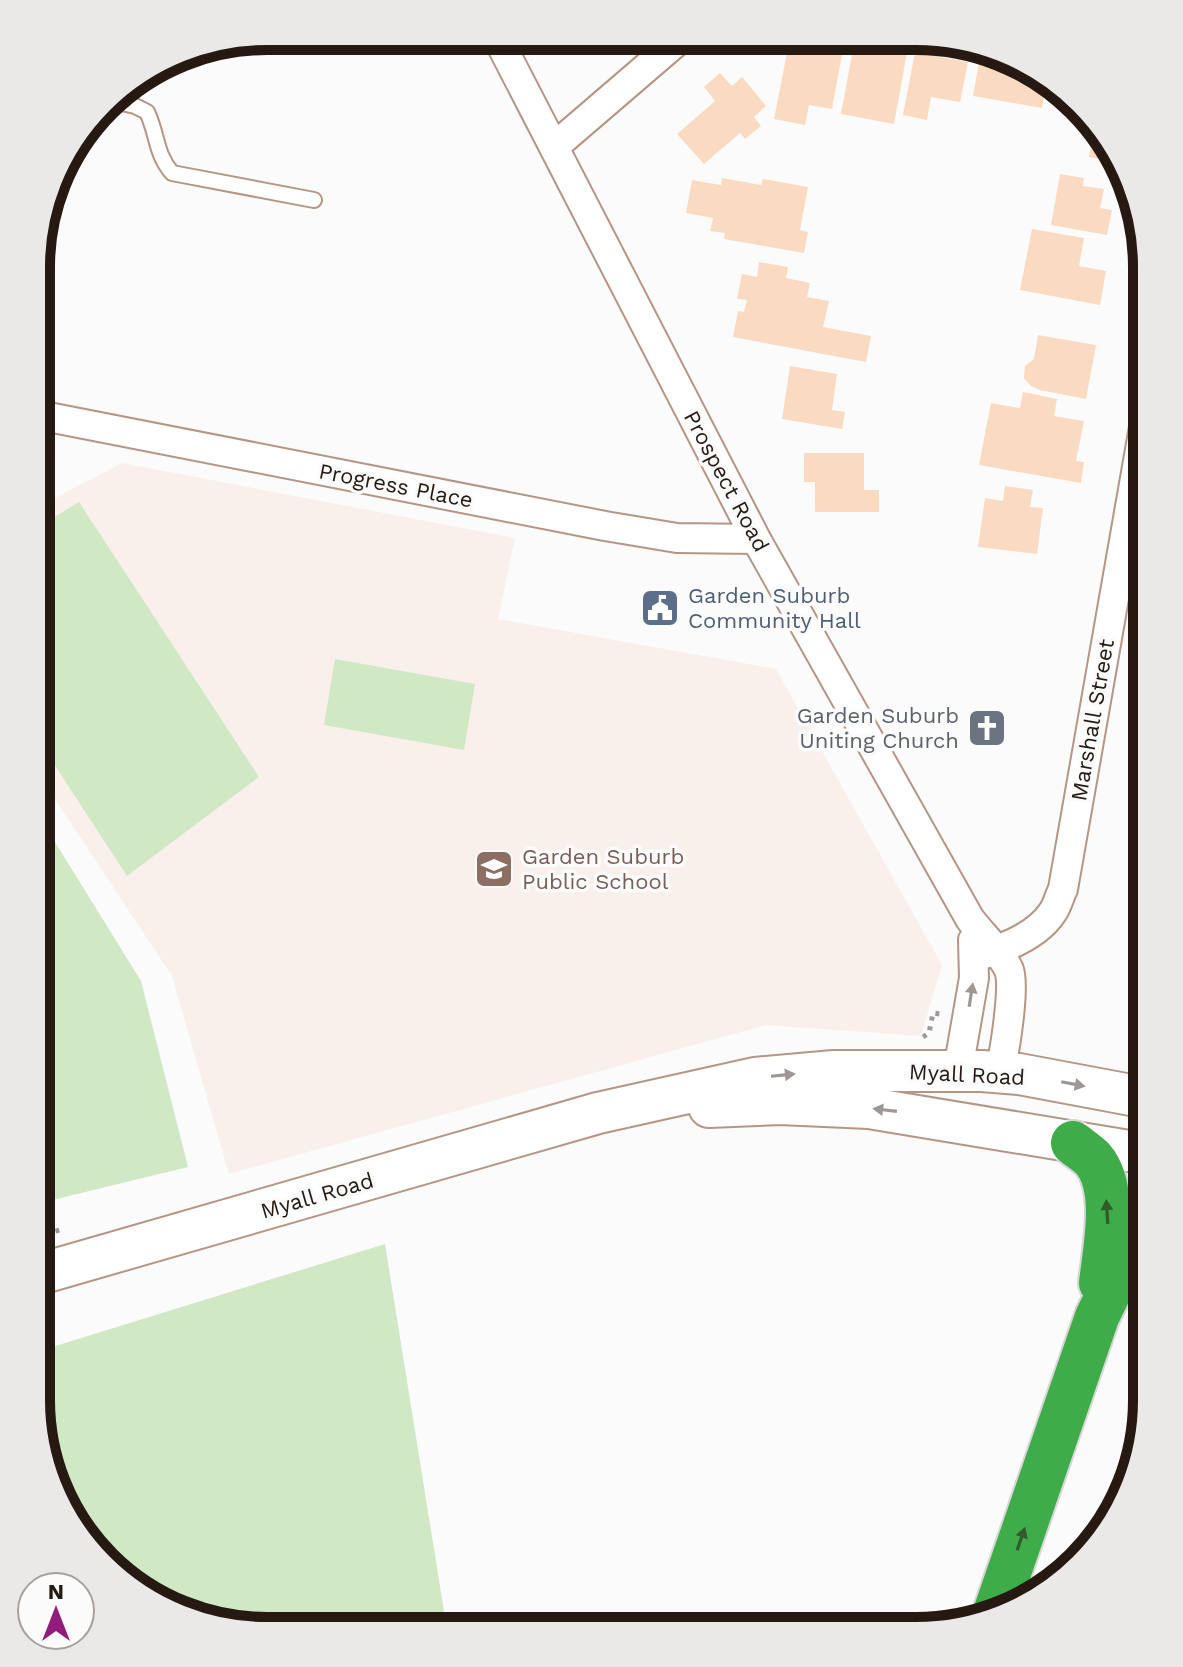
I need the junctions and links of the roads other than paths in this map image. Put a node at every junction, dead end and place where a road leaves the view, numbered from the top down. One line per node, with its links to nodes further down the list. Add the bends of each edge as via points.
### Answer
1 (504, 50): 4 (street, Prospect Road)
2 (667, 50): 4 (street)
3 (125, 104): 5 (lane, via 147,112 160,159 172,173)
4 (554, 147): 8 (street, Prospect Road)
5 (314, 200)
6 (50, 417): 8 (street, Progress Place, via 605,526 677,538)
7 (1133, 490): 9 (street, Marshall Street, via 1063,889 1053,913 1036,929)
8 (756, 539): 9 (street, Prospect Road)
9 (985, 954): 10 (street, one-way to 9, via 974,978); 11 (street, Prospect Road, via 1006,965 1011,981)
10 (958, 1070): 11 (main road, Myall Road); 13 (main road, Myall Road, one-way to 10, via 755,1078); 14 (main road)
11 (999, 1072): 12 (main road, Myall Road, one-way to 12); 14 (main road)
12 (1133, 1096)
13 (598, 1113): 14 (main road, Myall Road, one-way to 13, via 869,1108 780,1104); 18 (main road, Myall Road)
14 (962, 1122): 15 (main road, Myall Road)
15 (1073, 1143): 16 (main road, Myall Road); 19 (highway, one-way to 15, via 1109,1218 1098,1167)
16 (1133, 1152)
17 (1133, 1243): 19 (highway)
18 (50, 1271)
19 (1097, 1317): 20 (highway, one-way to 19)
20 (999, 1601)

